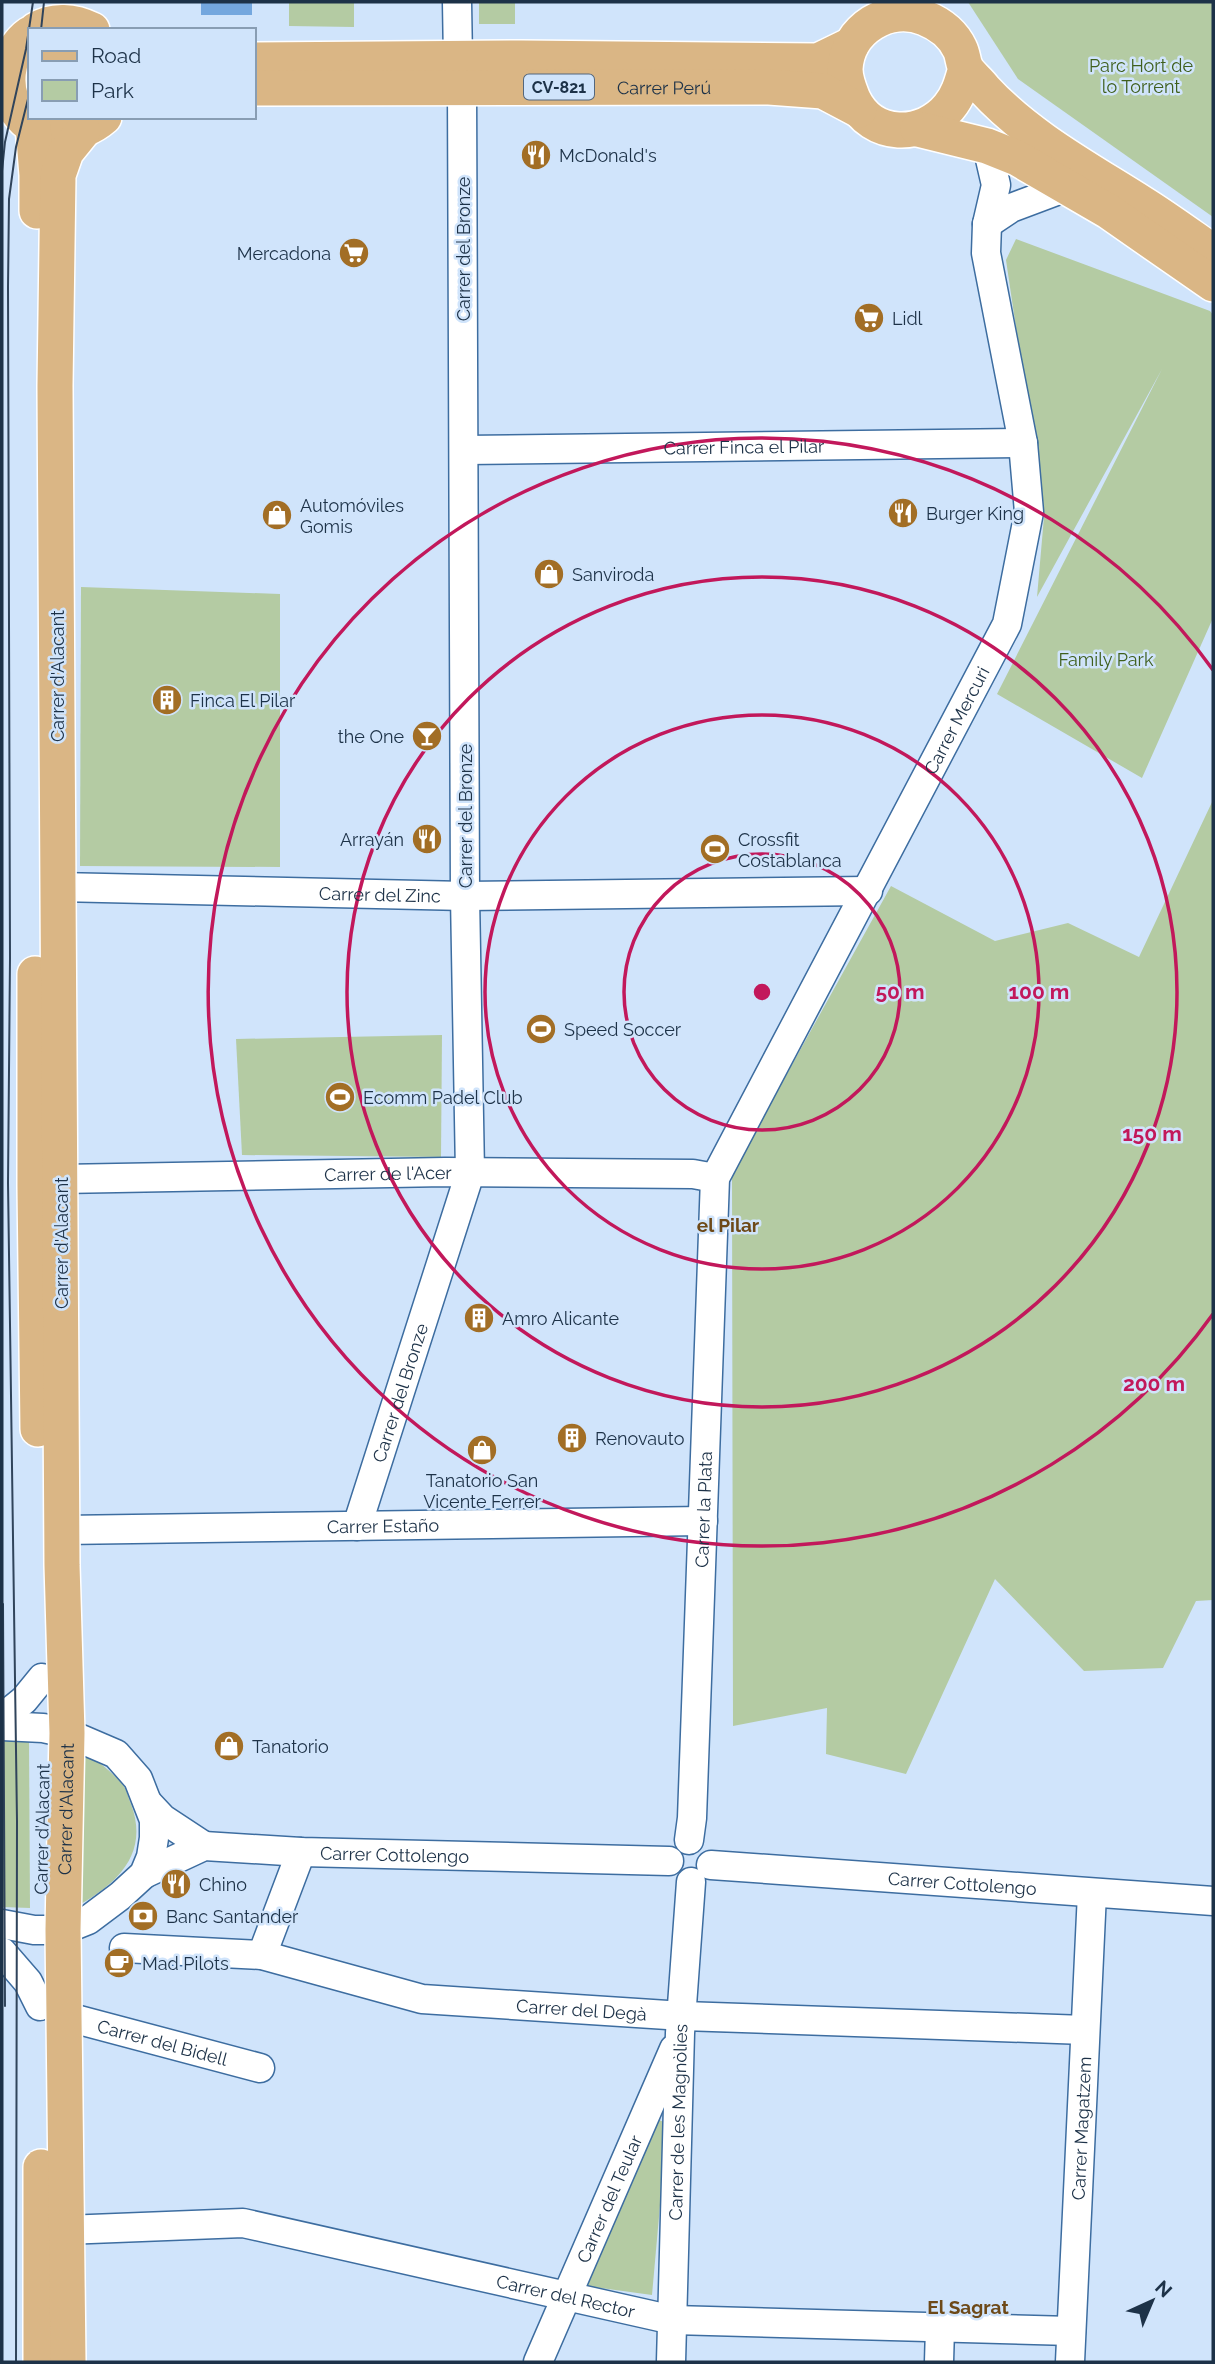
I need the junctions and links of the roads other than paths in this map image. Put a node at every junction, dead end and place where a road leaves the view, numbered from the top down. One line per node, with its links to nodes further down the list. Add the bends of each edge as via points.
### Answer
1 (457, 2): 10 (street, Carrer del Bronze)
2 (881, 10): 3 (main road, CV-821); 7 (main road, CV-821)
3 (942, 15): 9 (main road, CV-821)
4 (50, 28): 5 (main road, via 65,22)
5 (88, 28)
6 (28, 42): 13 (main road, Carrer d'Alacant, via 8,75)
7 (851, 45): 10 (main road, Carrer Perú / CV-821, via 818,61 522,58); 12 (main road, via 846,84)
8 (256, 60): 10 (main road, Carrer Perú / CV-821)
9 (966, 68): 15 (main road, via 960,91 949,107); 19 (main road, CV-821, via 998,104 1032,131)
10 (460, 74): 11 (main road, Carrer Perú / CV-821); 12 (main road, Carrer Perú / CV-821, via 823,91); 22 (street, Carrer del Bronze)
11 (256, 88)
12 (859, 110): 15 (main road, CV-821, via 897,132)
13 (18, 118): 14 (main road, via 65,134); 32 (main road, Carrer d'Alacant, via 37,175 35,1186)
14 (93, 124): 23 (main road, Carrer d'Alacant, via 66,152 58,175)
15 (918, 129): 16 (main road, CV-821)
16 (987, 146): 17 (main road, CV-821); 18 (street, Carrer Mercuri, via 996,186)
17 (1067, 187): 18 (street, via 1011,208); 20 (main road, CV-821)
18 (987, 224): 21 (street, Carrer Mercuri, via 986,253)
19 (1213, 252)
20 (1213, 284)
21 (1023, 443): 22 (street, Carrer Finca el Pilar); 24 (street, Carrer Mercuri, via 1029,512 1007,624)
22 (464, 450): 25 (street, Carrer del Bronze)
23 (58, 887): 25 (street, Carrer del Zinc); 28 (main road, Carrer d'Alacant)
24 (868, 891): 25 (street, Carrer del Zinc); 27 (street, Carrer Mercuri)
25 (465, 896): 26 (street, Carrer del Bronze)
26 (470, 1173): 27 (street, Carrer de l'Acer, via 694,1174); 28 (street, Carrer de l'Acer); 30 (street, Carrer del Bronze)
27 (715, 1178): 29 (street, Carrer la Plata)
28 (61, 1179): 31 (main road, Carrer d'Alacant)
29 (703, 1521): 30 (street, Carrer Estaño); 38 (street, Carrer la Plata)
30 (357, 1526): 31 (street, Carrer Estaño)
31 (63, 1530): 32 (main road, Carrer d'Alacant)
32 (54, 1682): 33 (street); 35 (main road); 36 (street)
33 (2, 1718)
34 (2, 1726): 35 (street)
35 (55, 1731): 36 (street); 47 (main road, Carrer d'Alacant)
36 (116, 1754): 37 (street, via 138,1779)
37 (148, 1803): 39 (street, via 163,1819); 43 (street, via 154,1838)
38 (689, 1840): 41 (street, via 673,1849); 42 (street, via 706,1847 711,1859)
39 (204, 1846): 40 (street, Carrer Cottolengo); 43 (street)
40 (301, 1852): 41 (street, Carrer Cottolengo); 50 (street)
41 (669, 1861): 42 (street, via 678,1878)
42 (701, 1873): 44 (street, Carrer Cottolengo); 52 (street, Carrer de les Magnòlies)
43 (144, 1874): 47 (street, via 88,1920)
44 (1092, 1893): 45 (street, Carrer Cottolengo); 53 (street, Carrer Magatzem)
45 (1213, 1901)
46 (2, 1924): 47 (street)
47 (52, 1930): 51 (main road, Carrer d'Alacant)
48 (124, 1948): 50 (street, Carrer del Degà)
49 (2, 1952): 51 (street, Carrer d'Alacant)
50 (262, 1955): 52 (street, Carrer del Degà, via 422,1999)
51 (52, 2011): 54 (street, Carrer del Bidell); 55 (main road, Carrer d'Alacant); 60 (main road, Carrer d'Alacant)
52 (682, 2024): 53 (street, Carrer del Degà); 56 (street, Carrer del Teular); 57 (street, Carrer de les Magnòlies)
53 (1085, 2030): 59 (street, Carrer Magatzem)
54 (260, 2068)
55 (65, 2231): 56 (street, Carrer del Rector, via 243,2223); 61 (main road, Carrer d'Alacant)
56 (569, 2295): 57 (street, Carrer del Rector); 62 (street, Carrer del Teular)
57 (673, 2320): 58 (street, Carrer del Rector); 63 (street, Carrer de les Magnòlies)
58 (940, 2328): 59 (street, Carrer del Rector); 64 (street)
59 (1071, 2331): 65 (street, Carrer Magatzem)
60 (41, 2362)
61 (68, 2362)
62 (538, 2362)
63 (671, 2362)
64 (939, 2362)
65 (1070, 2362)

